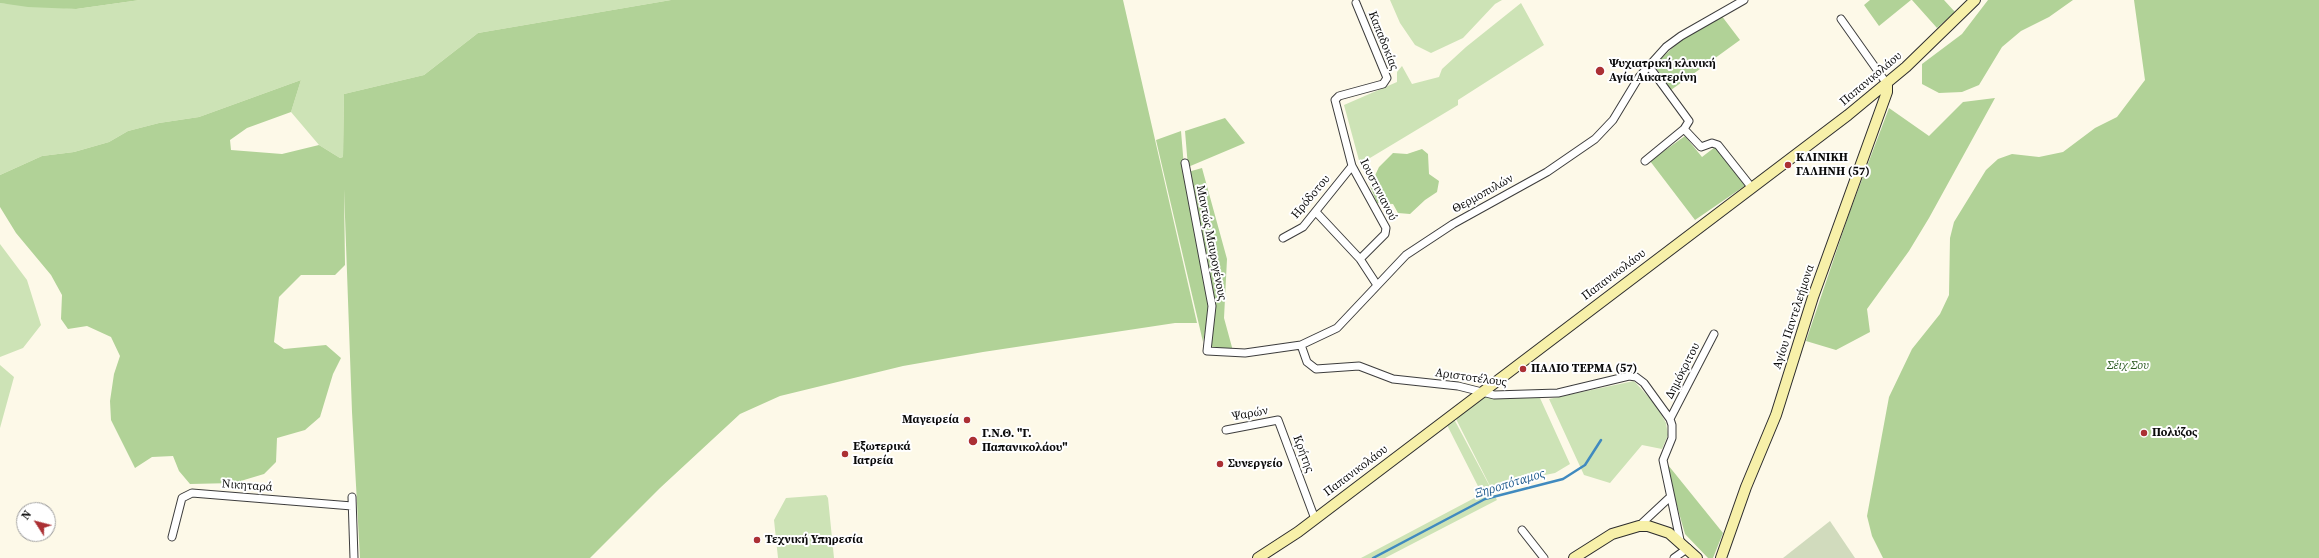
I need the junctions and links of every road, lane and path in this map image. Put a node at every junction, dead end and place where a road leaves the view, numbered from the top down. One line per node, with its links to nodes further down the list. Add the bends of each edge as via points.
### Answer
1 (1744, 0): 5 (street, Θερμοπυλών, via 1681,36)
2 (1975, 0): 6 (main road, Παπανικολάου)
3 (1356, 3): 7 (street, Καπαδοκίας, via 1387,80 1383,84)
4 (1841, 19): 6 (street)
5 (1648, 65): 8 (street, via 1689,121); 16 (street, Θερμοπυλών, via 1613,120 1597,137 1547,172 1453,224 1406,255)
6 (1887, 84): 12 (main road, Παπανικολάου); 39 (main road, Αγίου Παντελεήμονα, via 1887,92 1813,297 1776,415 1746,487)
7 (1335, 99): 11 (street, Ιουστινιανού)
8 (1684, 129): 9 (street); 12 (street, via 1701,147 1712,143 1718,145)
9 (1645, 161)
10 (1185, 163): 19 (street, Μαντώς Μαυρογένους, via 1212,306)
11 (1352, 166): 13 (street, Ηρόδοτου); 15 (street, Ιουστινιανού, via 1386,228 1385,234)
12 (1752, 188): 20 (main road, Παπανικολάου)
13 (1316, 212): 14 (street, Ηρόδοτου, via 1303,227); 15 (street)
14 (1283, 238)
15 (1360, 260): 16 (street)
16 (1377, 285): 18 (street, Θερμοπυλών, via 1337,328)
17 (1714, 334): 21 (street, Δημόκριτου)
18 (1301, 345): 19 (street, Θερμοπυλών, via 1245,353); 20 (street, Αριστοτέλους, via 1307,362 1316,369 1359,366 1393,379 1458,386)
19 (1207, 351)
20 (1481, 393): 21 (street, Αριστοτέλους, via 1501,396 1558,393 1633,376 1644,382); 27 (main road, Παπανικολάου)
21 (1670, 419): 25 (street, via 1673,432 1663,460)
22 (1278, 420): 23 (street, Ψαρών); 27 (street, Κρήτης)
23 (1226, 430)
24 (352, 497): 26 (street)
25 (1669, 498): 28 (street); 31 (street)
26 (352, 506): 30 (street, Νικηταρά, via 192,493 182,498); 34 (street)
27 (1315, 519): 33 (main road, Παπανικολάου)
28 (1639, 526): 31 (main road, via 1663,531); 36 (main road, via 1612,534)
29 (1522, 530): 35 (street)
30 (172, 537)
31 (1680, 540): 32 (main road)
32 (1688, 548): 37 (street); 38 (main road)
33 (1263, 557)
34 (354, 558)
35 (1544, 558)
36 (1574, 558)
37 (1674, 558)
38 (1697, 558)
39 (1721, 558)

